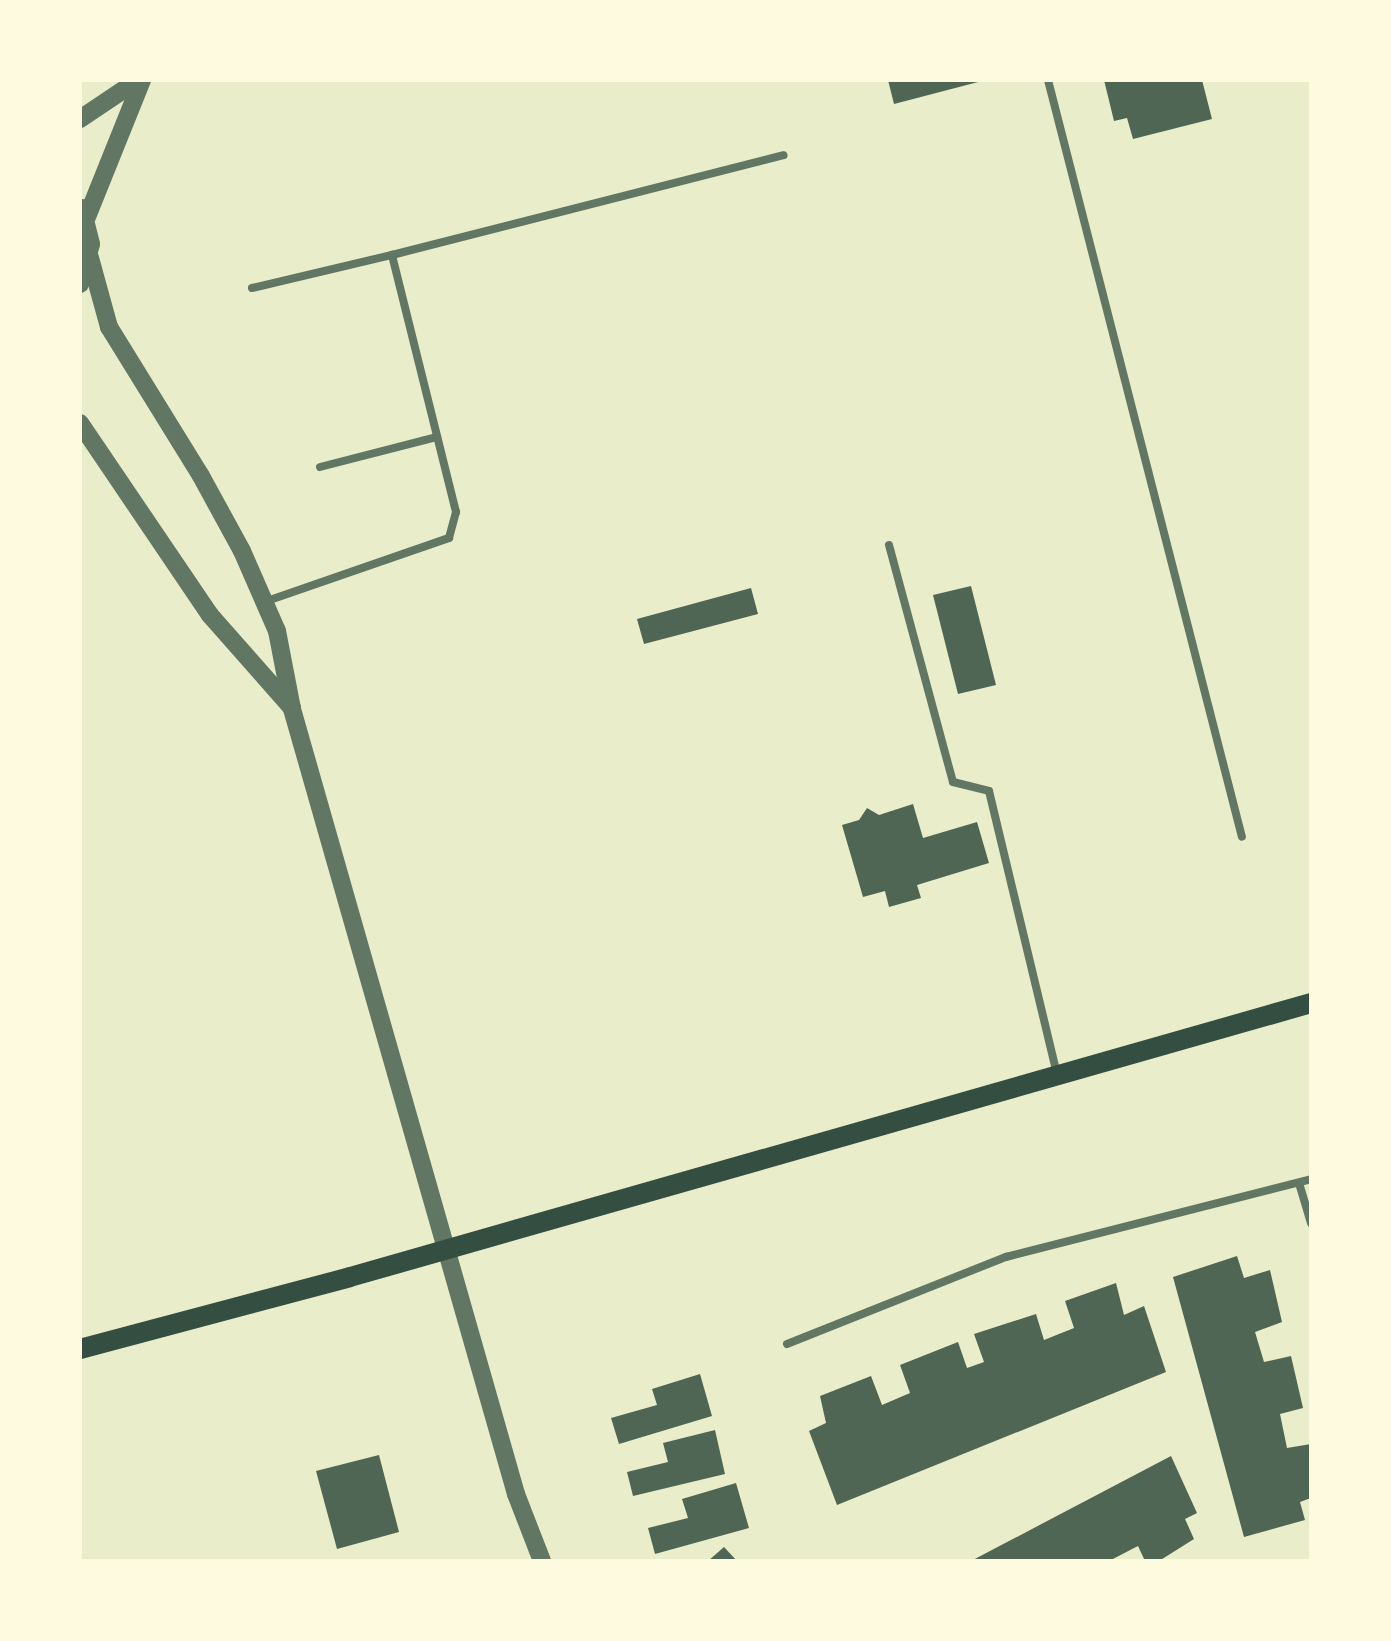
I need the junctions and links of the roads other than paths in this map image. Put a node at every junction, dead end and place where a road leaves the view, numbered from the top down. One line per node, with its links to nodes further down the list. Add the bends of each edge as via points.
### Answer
1 (140, 80): 3 (street); 5 (street)
2 (1048, 80): 16 (lane)
3 (80, 119)
4 (783, 155): 6 (lane)
5 (83, 211): 7 (street)
6 (392, 255): 9 (lane); 11 (lane)
7 (90, 258): 8 (street); 14 (street, via 109,328 201,476)
8 (80, 284)
9 (252, 288)
10 (80, 424): 15 (street, via 210,616)
11 (437, 437): 12 (lane); 14 (lane, via 456,512 449,538)
12 (320, 466)
13 (888, 544): 18 (lane, via 953,782 989,791)
14 (264, 602): 15 (street, via 277,631)
15 (292, 708): 22 (street)
16 (1242, 836)
17 (1311, 1003): 18 (main road)
18 (1057, 1074): 22 (main road)
19 (1311, 1180): 20 (lane)
20 (1300, 1183): 21 (lane); 23 (lane, via 1006,1258)
21 (1311, 1223)
22 (446, 1250): 24 (main road); 25 (street, via 516,1494)
23 (788, 1344)
24 (80, 1350)
25 (542, 1561)

